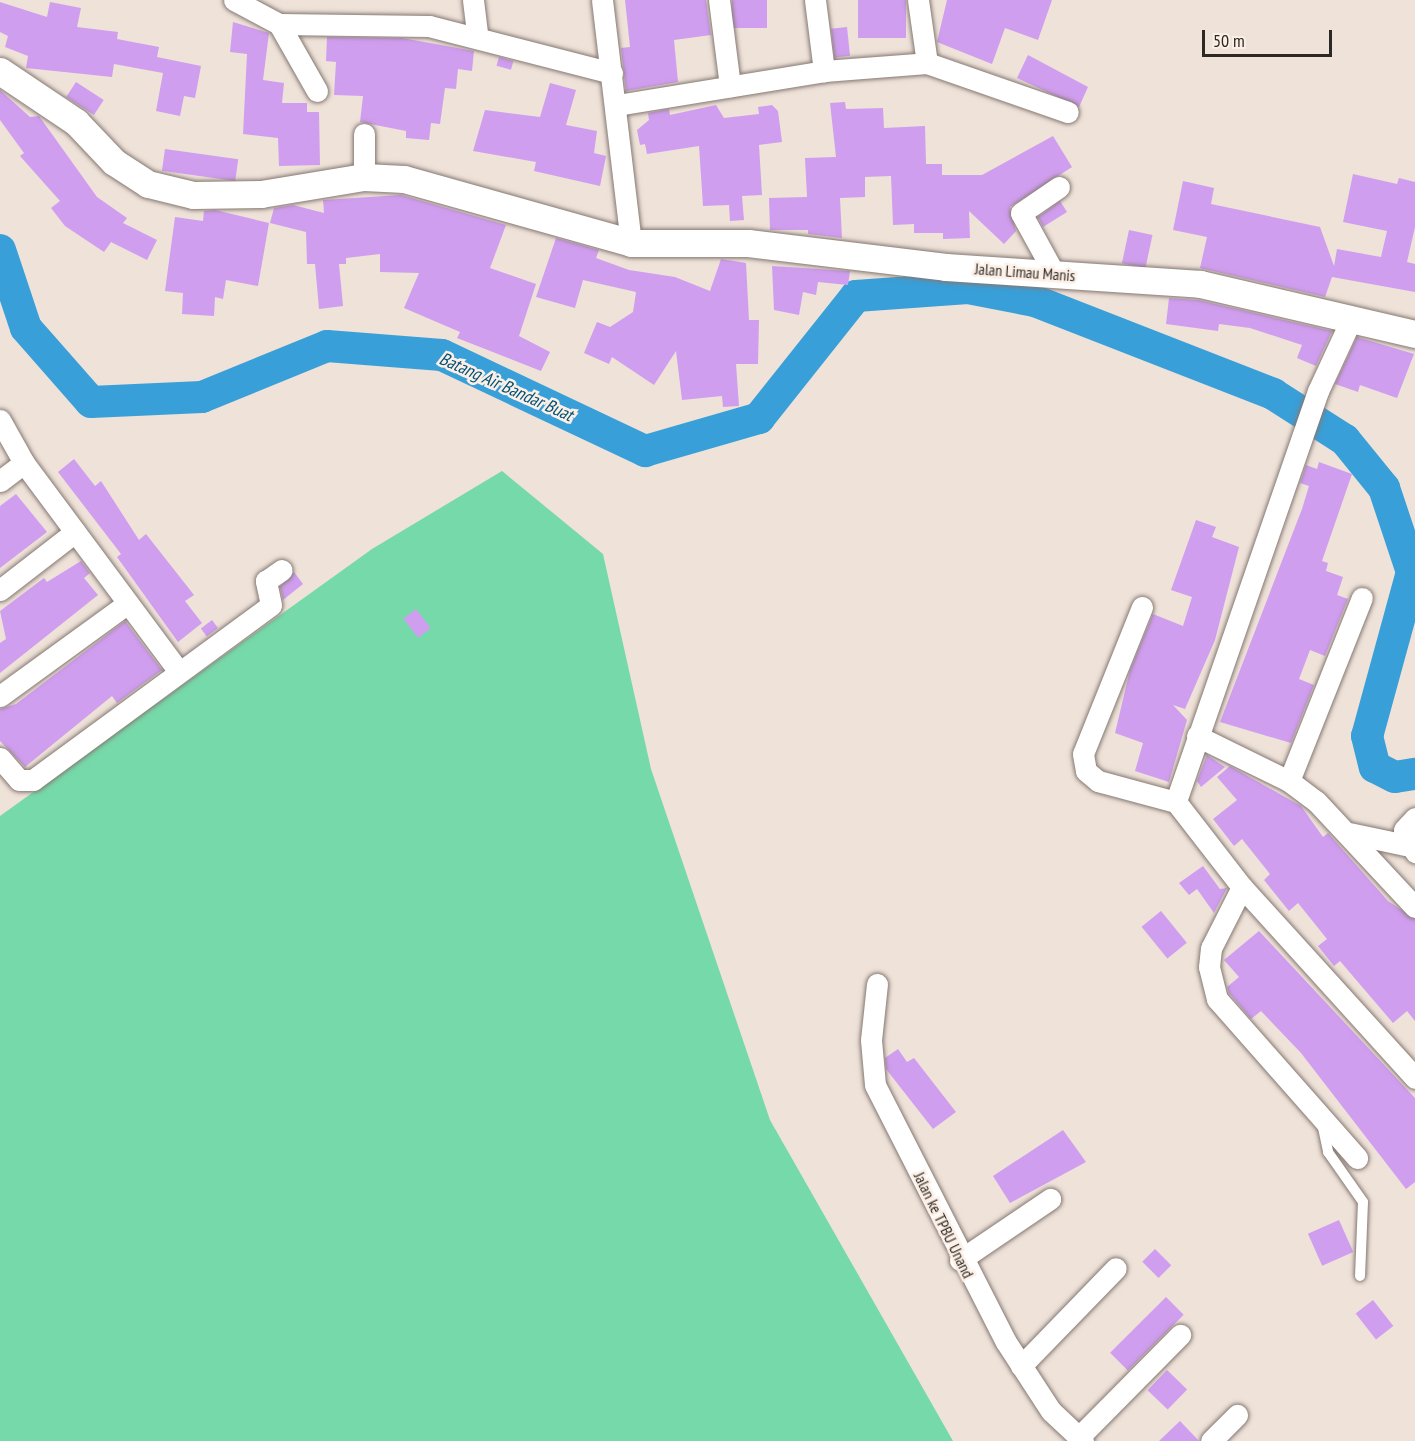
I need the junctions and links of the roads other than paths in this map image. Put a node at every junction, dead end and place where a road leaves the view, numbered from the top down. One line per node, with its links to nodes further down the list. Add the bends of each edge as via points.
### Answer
1 (234, 0): 7 (street)
2 (473, 0): 8 (street)
3 (602, 0): 12 (street)
4 (719, 0): 13 (street)
5 (815, 0): 11 (street)
6 (918, 0): 9 (street)
7 (279, 24): 8 (street, via 361,22); 14 (street)
8 (477, 34): 12 (street)
9 (927, 63): 11 (street); 16 (street)
10 (0, 71): 18 (street, Jalan Limau Manis, via 76,123 114,162 148,184 193,195 261,194)
11 (824, 71): 13 (street)
12 (612, 73): 15 (street)
13 (730, 86): 15 (street)
14 (317, 91)
15 (617, 105): 20 (street)
16 (1068, 112)
17 (364, 134): 18 (street)
18 (364, 177): 20 (street, Jalan Limau Manis, via 458,191 582,233)
19 (1059, 187): 21 (street, via 1021,213)
20 (631, 243): 21 (street, Jalan Limau Manis, via 748,243)
21 (1054, 273): 22 (street, Jalan Limau Manis, via 1234,289)
22 (1350, 322): 23 (street, Jalan Limau Manis); 35 (street, via 1318,391)
23 (1415, 334)
24 (0, 420): 25 (street)
25 (24, 463): 26 (street); 27 (street)
26 (0, 481)
27 (75, 532): 29 (street); 31 (street)
28 (282, 570): 33 (street, via 266,581 271,604)
29 (0, 590)
30 (1362, 598): 37 (street)
31 (128, 603): 33 (street); 34 (street)
32 (1142, 607): 38 (street, via 1083,754 1086,771 1098,781)
33 (177, 669): 36 (street, via 33,780 19,780)
34 (0, 696)
35 (1197, 736): 37 (street); 38 (street)
36 (0, 758)
37 (1289, 781): 40 (street)
38 (1176, 802): 42 (street)
39 (1415, 818): 41 (street, via 1404,830)
40 (1348, 833): 41 (street); 43 (street)
41 (1413, 849)
42 (1242, 887): 45 (street); 46 (street, via 1211,948 1217,999)
43 (1415, 907)
44 (877, 984): 49 (street, Jalan ke TPBU Unand, via 871,1041 874,1085)
45 (1415, 1078)
46 (1321, 1119): 47 (street); 51 (lane, via 1328,1152 1363,1202)
47 (1357, 1158)
48 (1050, 1199): 49 (street)
49 (960, 1260): 53 (street, Jalan ke TPBU Unand)
50 (1116, 1268): 53 (street)
51 (1360, 1276)
52 (1180, 1335): 55 (street)
53 (1021, 1366): 55 (street, Jalan ke TPBU Unand, via 1051,1411)
54 (1237, 1415): 56 (street)
55 (1081, 1439)
56 (1211, 1441)

